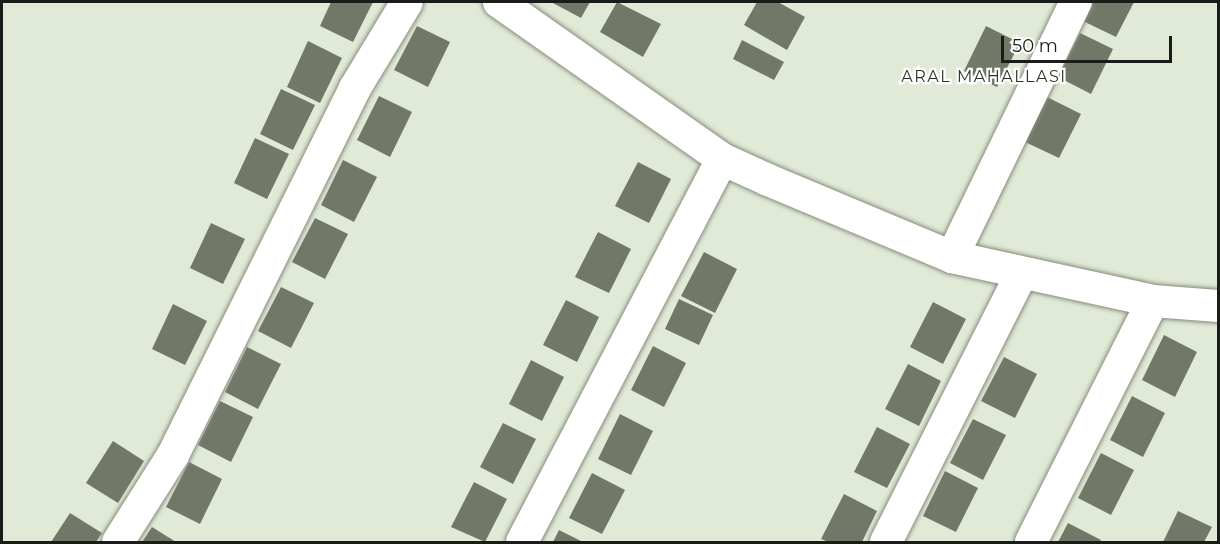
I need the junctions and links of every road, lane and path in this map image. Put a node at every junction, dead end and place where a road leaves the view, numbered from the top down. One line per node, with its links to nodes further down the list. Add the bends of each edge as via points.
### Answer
1 (407, 2): 9 (street, via 356,88 173,455)
2 (499, 2): 4 (street)
3 (1076, 2): 5 (street)
4 (722, 159): 5 (street); 10 (street)
5 (952, 257): 6 (street)
6 (1022, 273): 8 (street); 11 (street)
7 (1216, 300): 8 (street)
8 (1153, 301): 12 (street)
9 (118, 543)
10 (522, 543)
11 (886, 543)
12 (1031, 543)

